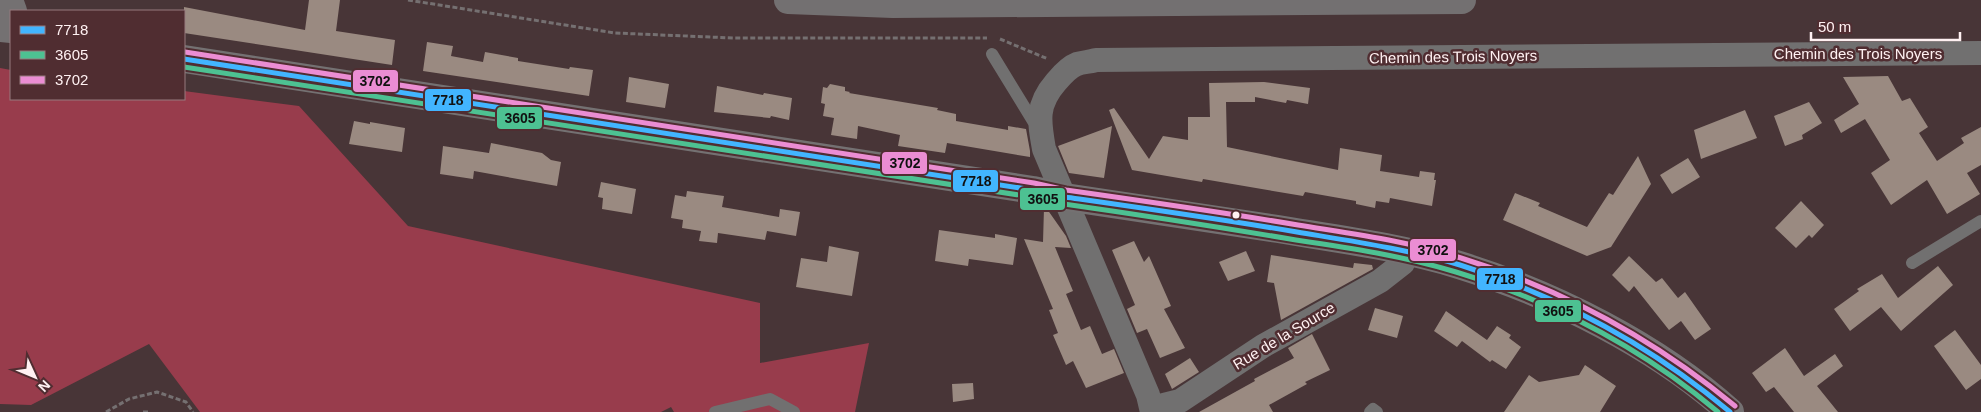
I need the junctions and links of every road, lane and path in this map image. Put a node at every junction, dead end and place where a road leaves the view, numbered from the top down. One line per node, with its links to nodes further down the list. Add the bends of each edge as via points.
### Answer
1 (408, 0): 7 (path, via 615,33 733,38 979,37 1003,40)
2 (788, 0): 3 (main road, via 893,4)
3 (1462, 0)
4 (1981, 53): 8 (street, Chemin des Trois Noyers, via 1096,60 1076,64 1062,74 1047,92 1041,106)
5 (992, 54): 8 (lane, via 1033,121)
6 (185, 59): 9 (street)
7 (1051, 61)
8 (1040, 124): 9 (street, Chemin des Trois Noyers, via 1044,149)
9 (1065, 197): 11 (street); 13 (street, Chemin des Trois Noyers)
10 (1981, 221): 12 (lane)
11 (1406, 252): 13 (street, Rue de la Source, via 1403,263 1380,280 1263,346 1180,401); 14 (street, via 1458,265 1524,288 1605,326 1679,373)
12 (1912, 263)
13 (1152, 410)
14 (1724, 410)
15 (106, 412): 18 (path, via 128,399 157,392 186,402)
16 (143, 412): 17 (path)
17 (150, 412)
18 (193, 412)
19 (715, 412): 20 (lane, via 770,399)
20 (794, 412)
21 (1370, 412): 22 (lane, via 1373,409)
22 (1377, 412)

